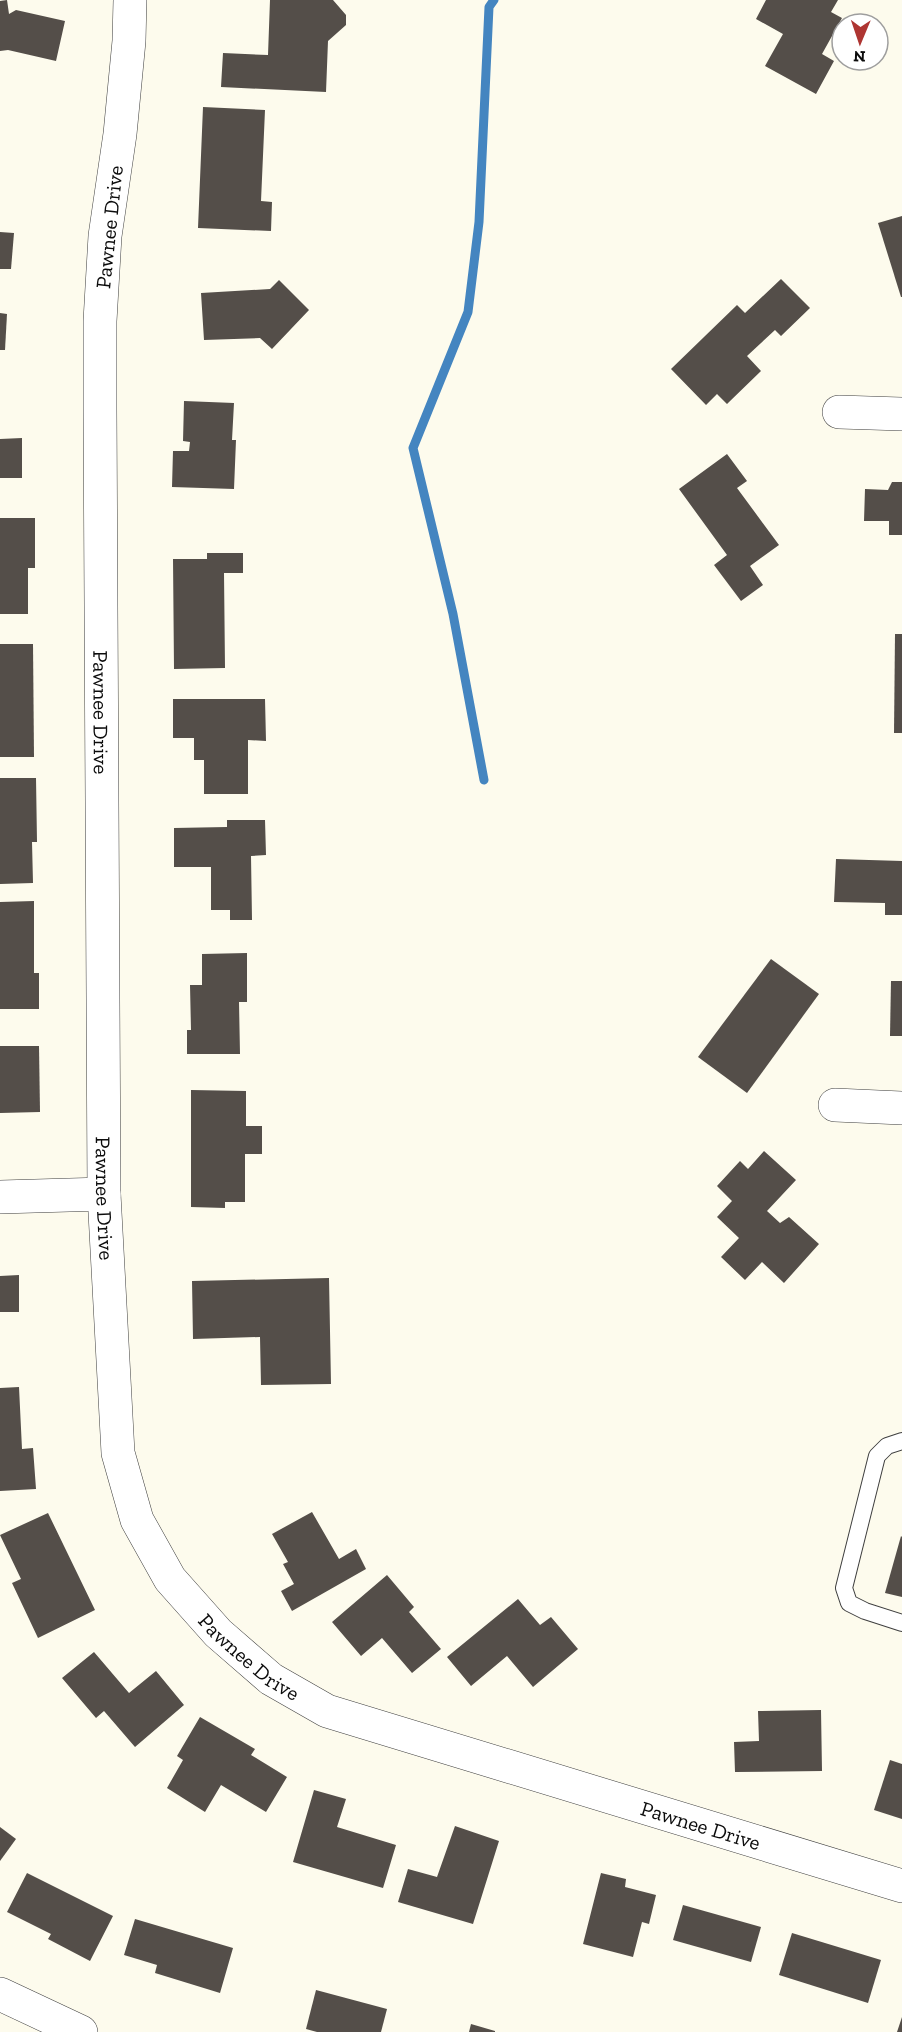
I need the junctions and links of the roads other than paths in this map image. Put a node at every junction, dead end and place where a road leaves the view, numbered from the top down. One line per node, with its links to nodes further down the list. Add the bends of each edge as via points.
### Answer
1 (130, 0): 6 (street, Pawnee Drive, via 100,321)
2 (839, 412): 3 (street)
3 (902, 414)
4 (835, 1105): 5 (street)
5 (902, 1108)
6 (104, 1194): 7 (street); 10 (street, Pawnee Drive, via 118,1453 137,1520 170,1579 218,1633 271,1679 327,1711)
7 (0, 1197)
8 (902, 1441): 9 (lane, via 887,1446 877,1456 844,1588 849,1603)
9 (902, 1623)
10 (902, 1886)
11 (0, 1994): 12 (street)
12 (81, 2032)

